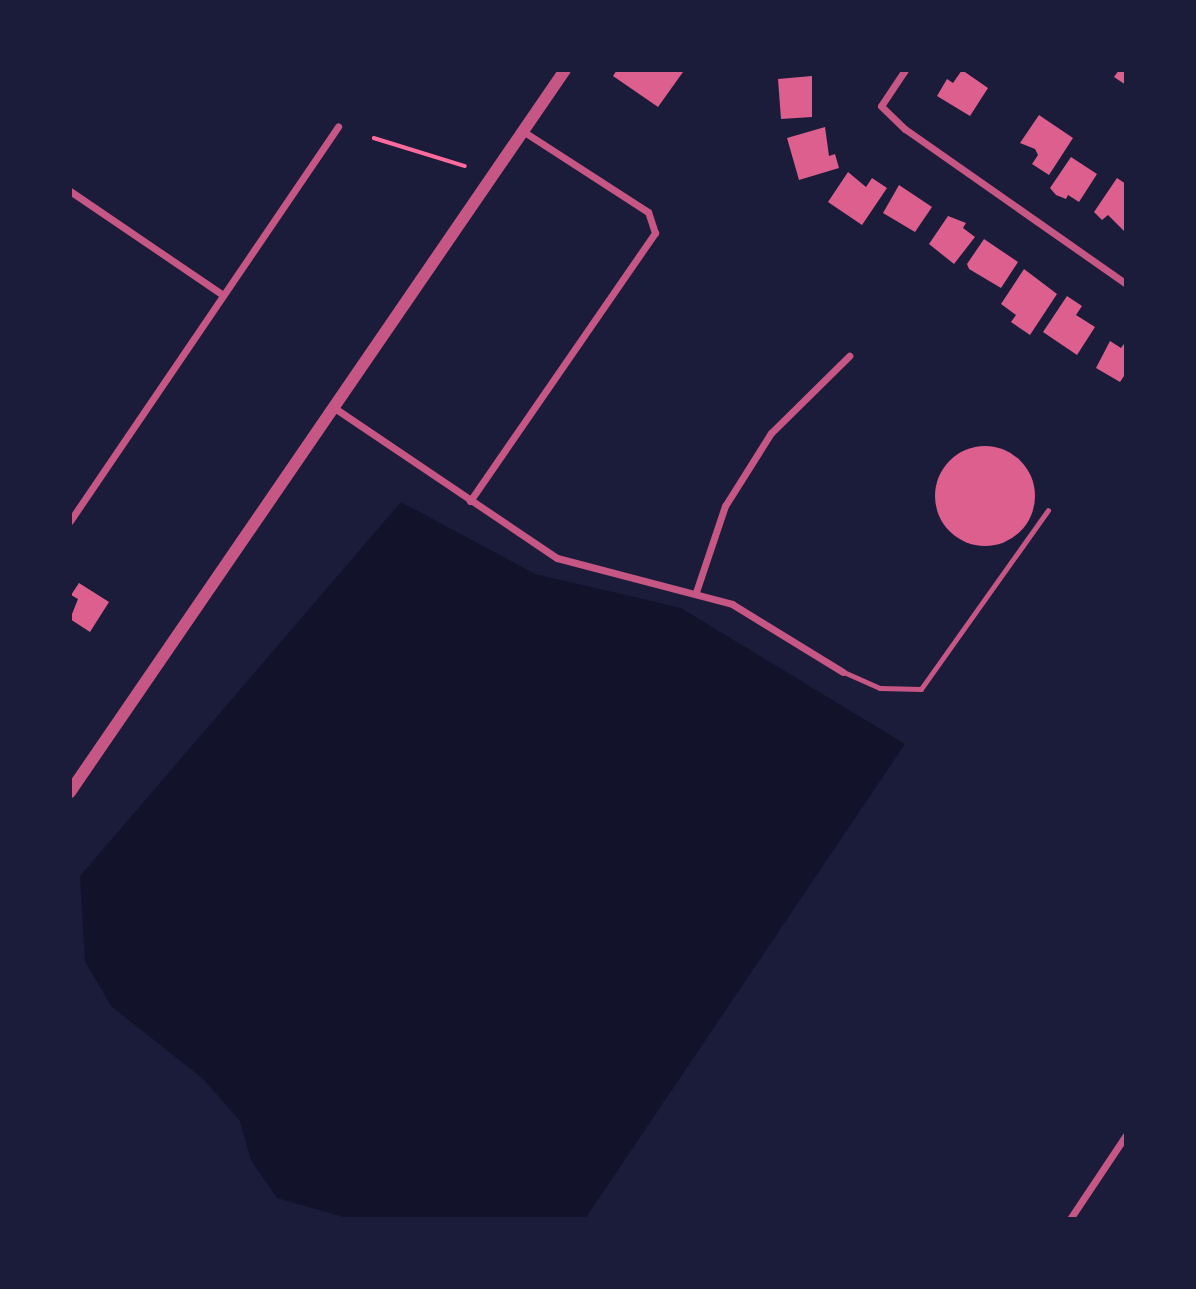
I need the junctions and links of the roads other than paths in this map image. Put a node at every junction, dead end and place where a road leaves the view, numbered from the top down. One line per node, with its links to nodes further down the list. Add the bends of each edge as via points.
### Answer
1 (565, 70): 4 (street)
2 (905, 70): 6 (street, via 881,106 905,129)
3 (338, 127): 7 (street)
4 (523, 131): 9 (street); 10 (street, via 648,212 655,233)
5 (70, 191): 7 (street)
6 (1126, 284)
7 (223, 295): 12 (street)
8 (849, 356): 13 (street, via 771,433 725,506)
9 (333, 407): 10 (street); 15 (street)
10 (470, 501): 13 (street, via 557,558)
11 (1048, 510): 14 (lane, via 921,688 880,688)
12 (70, 521)
13 (696, 592): 14 (street, via 732,604)
14 (843, 672)
15 (70, 792)
16 (1126, 1135): 17 (street)
17 (1070, 1219)

